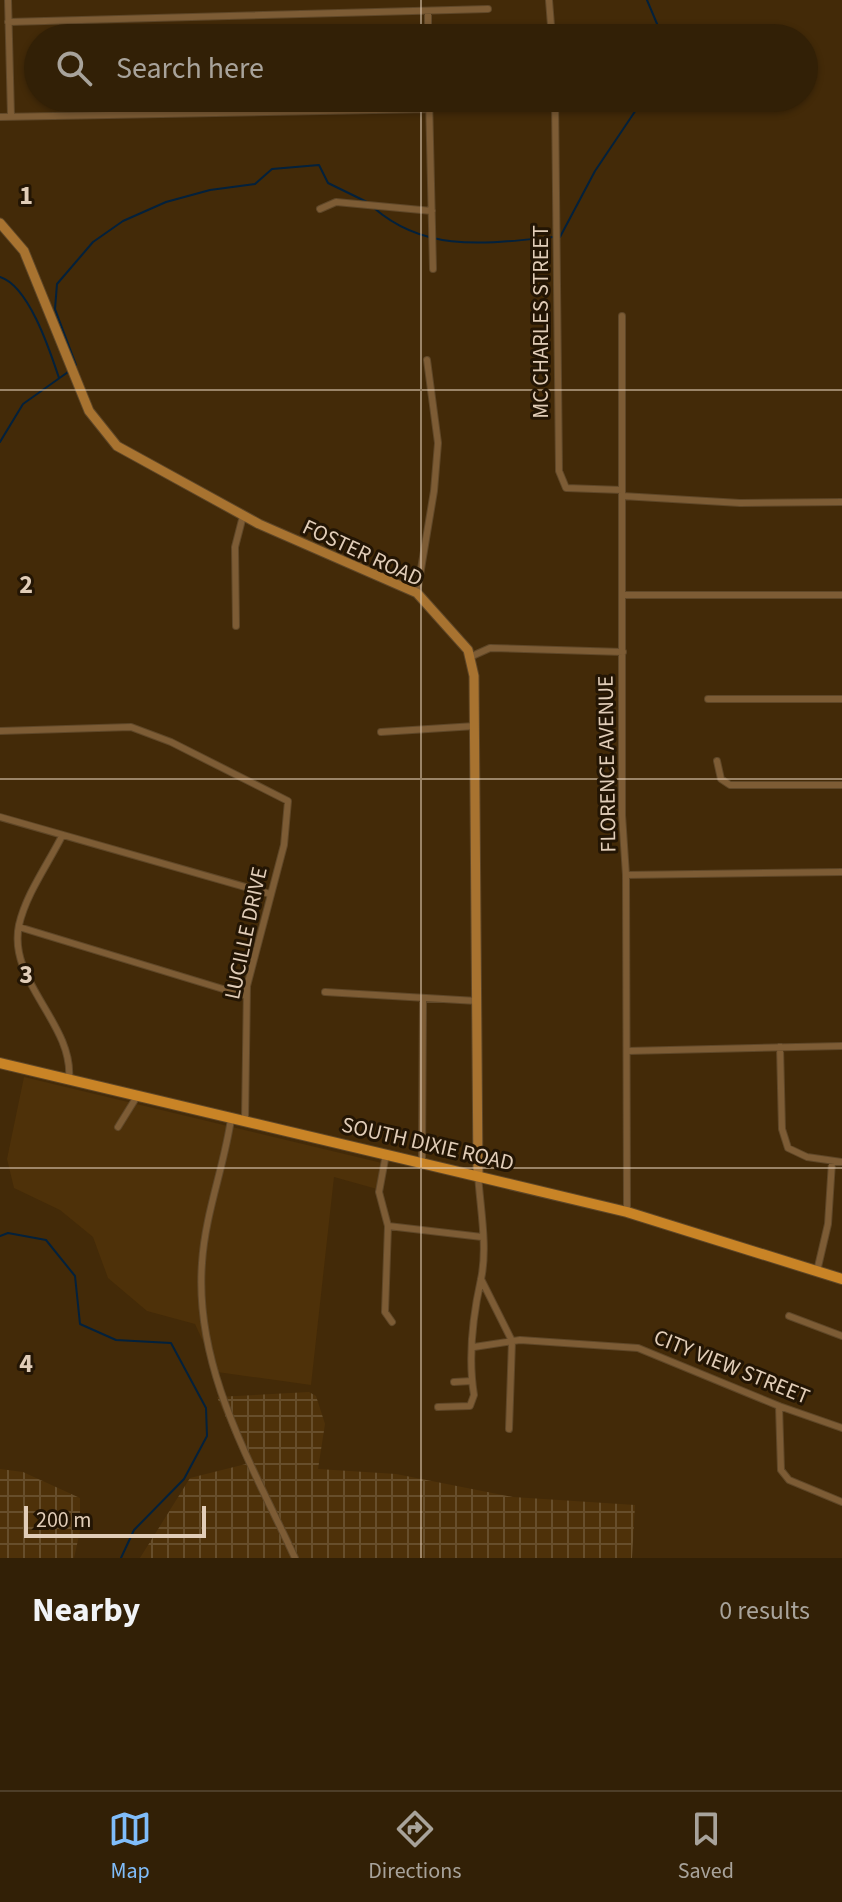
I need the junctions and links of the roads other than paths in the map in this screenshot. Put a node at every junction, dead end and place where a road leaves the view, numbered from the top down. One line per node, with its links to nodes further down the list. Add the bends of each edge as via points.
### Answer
1 (8, 0): 5 (street)
2 (549, 0): 7 (street)
3 (488, 9): 4 (street)
4 (428, 11): 5 (street); 6 (street)
5 (8, 22): 11 (street)
6 (428, 24)
7 (551, 24)
8 (250, 112): 11 (street)
9 (429, 112): 14 (street)
10 (555, 112): 19 (street, MC CHARLES STREET, via 559,471 566,488)
11 (11, 116): 12 (street)
12 (0, 117)
13 (320, 209): 14 (street, via 336,202)
14 (432, 211): 16 (street)
15 (0, 223): 21 (street, FOSTER ROAD, via 24,251 97,424 133,458)
16 (433, 269)
17 (622, 316): 19 (street, FLORENCE AVENUE)
18 (427, 360): 22 (street, via 438,443)
19 (622, 493): 20 (street, via 740,503); 23 (street, FLORENCE AVENUE)
20 (842, 502)
21 (243, 516): 22 (street, FOSTER ROAD); 25 (street, via 235,547)
22 (417, 593): 27 (street, FOSTER ROAD)
23 (623, 595): 24 (street); 26 (street, FLORENCE AVENUE)
24 (842, 595)
25 (236, 626)
26 (623, 652): 27 (street, via 490,648); 38 (street, FLORENCE AVENUE)
27 (470, 657): 30 (street, FOSTER ROAD)
28 (708, 699): 29 (street)
29 (842, 699)
30 (475, 726): 32 (street); 44 (street, FOSTER ROAD)
31 (0, 731): 39 (street, LUCILLE DRIVE, via 131,727 288,801 284,845)
32 (381, 732)
33 (717, 761): 34 (street, via 721,779 730,785)
34 (842, 785)
35 (0, 817): 36 (street)
36 (62, 836): 39 (street); 40 (street)
37 (842, 872): 38 (street)
38 (626, 875): 47 (street, FLORENCE AVENUE)
39 (270, 894): 42 (street, LUCILLE DRIVE)
40 (19, 927): 42 (street); 49 (street, via 21,960 63,1044)
41 (325, 992): 43 (street)
42 (246, 996): 52 (street, LUCILLE DRIVE)
43 (423, 998): 44 (street); 55 (street)
44 (477, 1001): 58 (street, FOSTER ROAD)
45 (842, 1046): 46 (street)
46 (780, 1047): 47 (street); 56 (street, via 782,1129 788,1148)
47 (627, 1051): 59 (street, FLORENCE AVENUE)
48 (0, 1063): 49 (main road, SOUTH DIXIE ROAD)
49 (69, 1081): 50 (main road, SOUTH DIXIE ROAD)
50 (136, 1098): 51 (main road, SOUTH DIXIE ROAD); 53 (street)
51 (231, 1119): 52 (main road, SOUTH DIXIE ROAD); 77 (street, via 202,1261 202,1328 211,1367)
52 (245, 1121): 54 (main road, SOUTH DIXIE ROAD)
53 (118, 1127)
54 (386, 1154): 55 (main road, SOUTH DIXIE ROAD); 60 (street, via 379,1192)
55 (422, 1161): 58 (main road, SOUTH DIXIE ROAD)
56 (832, 1162): 57 (street); 62 (street, via 828,1224)
57 (842, 1162)
58 (478, 1174): 59 (main road, SOUTH DIXIE ROAD); 61 (street)
59 (627, 1212): 62 (main road, SOUTH DIXIE ROAD)
60 (388, 1226): 61 (street); 66 (street, via 385,1312)
61 (482, 1237): 63 (street)
62 (817, 1271): 64 (main road, SOUTH DIXIE ROAD)
63 (481, 1279): 68 (street); 69 (street, via 475,1293)
64 (842, 1279)
65 (789, 1316): 67 (street)
66 (392, 1322)
67 (842, 1336)
68 (512, 1341): 69 (street, CITY VIEW STREET); 72 (street, CITY VIEW STREET, via 638,1348); 75 (street)
69 (474, 1347): 70 (street)
70 (472, 1381): 71 (street); 73 (street, via 470,1406)
71 (454, 1382)
72 (779, 1406): 74 (street, CITY VIEW STREET); 76 (street, via 781,1470 789,1480)
73 (438, 1407)
74 (842, 1428)
75 (509, 1429)
76 (842, 1502)
77 (295, 1558)

